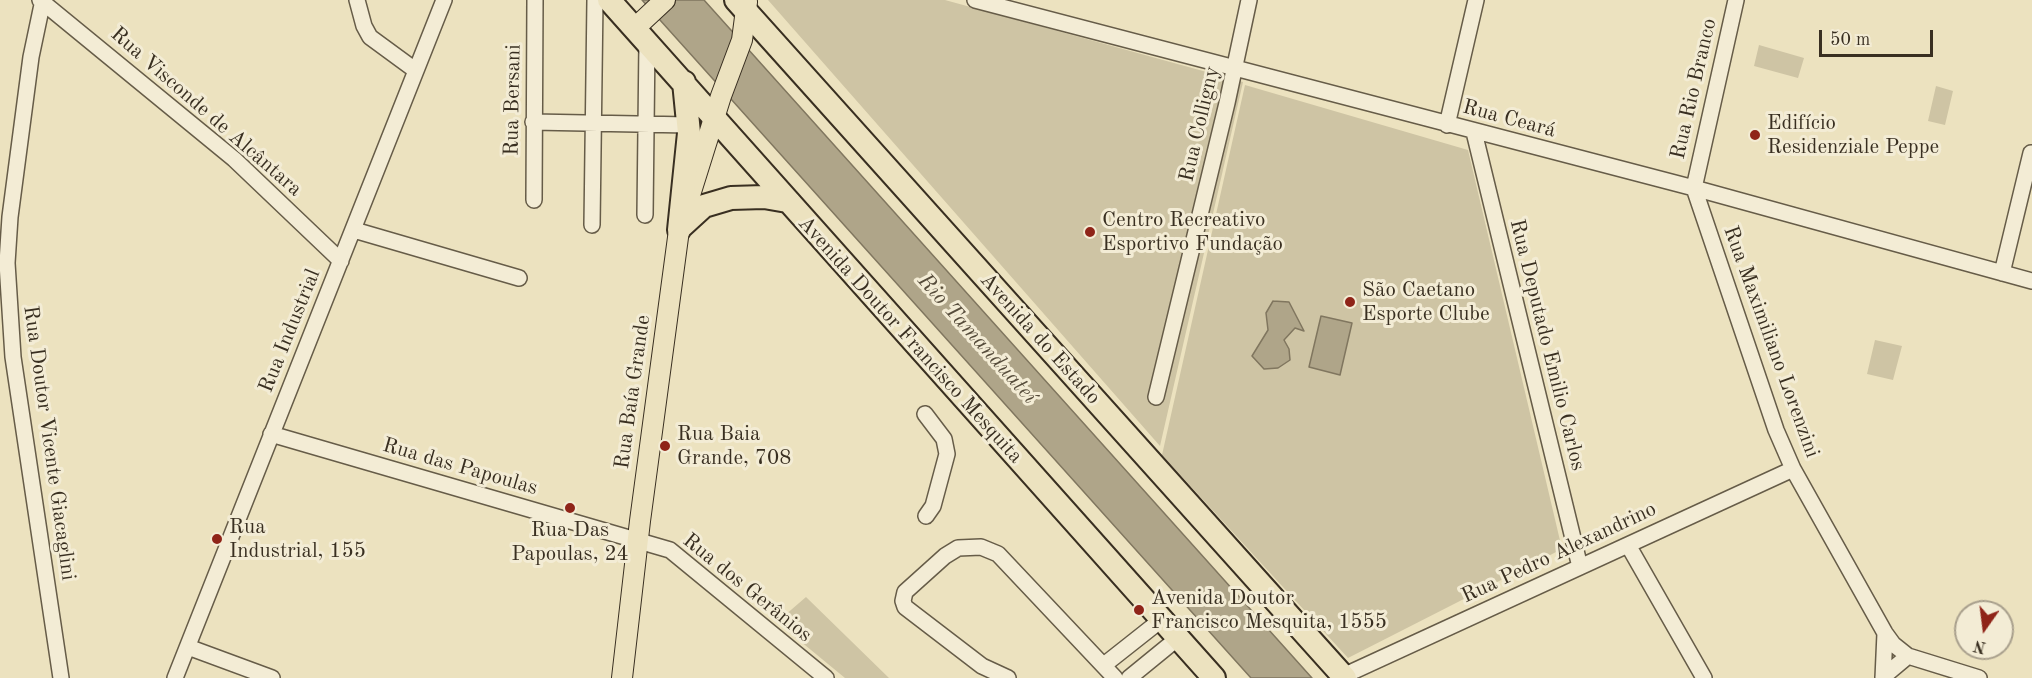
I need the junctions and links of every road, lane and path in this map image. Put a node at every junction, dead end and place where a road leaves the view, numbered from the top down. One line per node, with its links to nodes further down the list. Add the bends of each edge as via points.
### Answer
1 (357, 0): 15 (street, via 370,37)
2 (444, 0): 15 (street, Rua Industrial)
3 (535, 0): 18 (street, Rua Bersani)
4 (595, 0): 19 (street)
5 (609, 0): 13 (highway, Avenida Doutor Francisco Mesquita)
6 (665, 0): 13 (main road)
7 (1249, 0): 14 (street, Rua Colligny)
8 (1476, 0): 22 (street)
9 (1736, 0): 25 (street, Rua Rio Branco)
10 (42, 1): 29 (street, Rua Doutor Vicente Giacaglini); 34 (street, Rua Visconde de Alcântara, via 234,159)
11 (984, 1): 14 (street, Rua Ceará)
12 (743, 4): 17 (main road, Rua Baía Grande, via 742,40); 52 (highway, Avenida do Estado)
13 (644, 28): 16 (highway, Avenida Doutor Francisco Mesquita); 20 (street)
14 (1234, 69): 22 (street, Rua Ceará); 38 (street, Rua Colligny)
15 (415, 70): 33 (street, Rua Industrial)
16 (684, 82): 17 (highway, Avenida Doutor Francisco Mesquita); 21 (highway)
17 (714, 118): 27 (highway, Avenida Doutor Francisco Mesquita); 31 (main road, Rua Baía Grande)
18 (533, 122): 19 (street); 26 (street, Rua Bersani)
19 (593, 123): 20 (street); 30 (street)
20 (645, 124): 21 (street); 28 (street)
21 (689, 125): 31 (highway)
22 (1447, 125): 23 (street, Rua Ceará)
23 (1474, 132): 25 (street, Rua Ceará); 45 (street, Rua Deputado Emilio Carlos)
24 (2031, 153): 35 (street)
25 (1694, 188): 35 (street, Rua Ceará); 41 (street, Rua Maximiliano Lorenzini, via 1776,430)
26 (534, 200)
27 (787, 201): 31 (highway, via 731,198 704,206); 46 (highway, Avenida Doutor Francisco Mesquita)
28 (645, 215)
29 (10, 217): 32 (street); 54 (street, Rua Doutor Vicente Giacaglini, via 7,263 13,357)
30 (592, 225)
31 (680, 229): 43 (main road, Rua Baía Grande)
32 (0, 230)
33 (354, 230): 34 (street, Rua Industrial); 36 (street)
34 (341, 261): 40 (street, Rua Industrial)
35 (2002, 273): 37 (street, Rua Ceará)
36 (519, 278)
37 (2032, 281)
38 (1156, 397)
39 (925, 414): 42 (street, via 944,439 947,454 933,506)
40 (271, 434): 43 (street, Rua das Papoulas); 49 (street, Rua Industrial)
41 (1793, 469): 44 (street, Rua Pedro Alexandrino); 47 (street, Rua Maximiliano Lorenzini)
42 (926, 516)
43 (638, 540): 57 (main road, Rua Baía Grande); 58 (street, Rua dos Gerânios, via 670,550)
44 (1628, 545): 45 (street, Rua Pedro Alexandrino); 63 (street)
45 (1580, 567): 52 (street, Rua Pedro Alexandrino)
46 (1161, 620): 48 (highway, Avenida Doutor Francisco Mesquita); 51 (street)
47 (1885, 633): 50 (street, Rua Maximiliano Lorenzini); 53 (street)
48 (1178, 638): 61 (street); 62 (highway, Avenida Doutor Francisco Mesquita)
49 (188, 647): 55 (street, Rua Industrial); 56 (street)
50 (1908, 656): 53 (street); 64 (street, Rua Maximiliano Lorenzini)
51 (1104, 665): 59 (street, via 998,554 981,547 958,548 905,592 905,608 982,666); 60 (street)
52 (1344, 677)
53 (1883, 677)
54 (61, 678)
55 (175, 678)
56 (272, 678)
57 (622, 678)
58 (826, 678)
59 (1008, 678)
60 (1115, 678)
61 (1129, 678)
62 (1214, 678)
63 (1704, 678)
64 (1979, 678)

